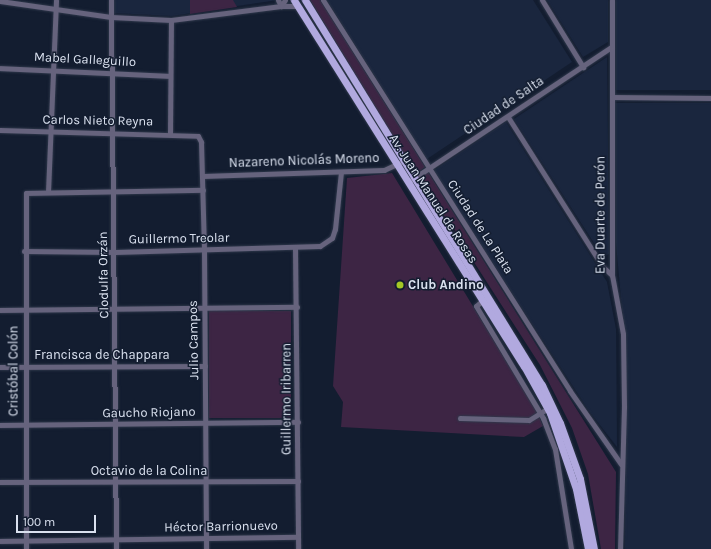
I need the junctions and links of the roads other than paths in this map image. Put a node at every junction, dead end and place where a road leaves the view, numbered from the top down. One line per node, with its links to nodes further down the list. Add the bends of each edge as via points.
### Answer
1 (56, 0): 12 (street)
2 (110, 0): 13 (street, Clodulfa Orzán)
3 (278, 0): 11 (street)
4 (285, 0): 11 (street)
5 (305, 0): 29 (main road, Av. Juan Manuel de Rosas)
6 (323, 0): 31 (street, Ciudad de La Plata)
7 (542, 0): 16 (street)
8 (612, 0): 15 (street, Eva Duarte de Perón)
9 (0, 1): 12 (street)
10 (296, 3): 11 (street); 30 (main road, Av. Juan Manuel de Rosas)
11 (281, 6): 14 (street)
12 (55, 9): 13 (street); 18 (street)
13 (111, 17): 14 (street); 19 (street, Clodulfa Orzán)
14 (171, 20): 20 (street)
15 (611, 47): 16 (street, Ciudad de Salta); 21 (street, Eva Duarte de Perón)
16 (583, 67): 23 (street, Ciudad de Salta)
17 (0, 68): 18 (street, Mabel Galleguillo)
18 (52, 69): 19 (street, Mabel Galleguillo); 25 (street)
19 (112, 72): 20 (street, Mabel Galleguillo); 26 (street, Clodulfa Orzán)
20 (169, 76): 27 (street)
21 (612, 97): 22 (street); 43 (street, Eva Duarte de Perón)
22 (711, 98)
23 (508, 117): 31 (street, Ciudad de Salta); 43 (street, via 603,268)
24 (0, 130): 25 (street, Carlos Nieto Reyna)
25 (50, 132): 26 (street, Carlos Nieto Reyna); 37 (street)
26 (113, 134): 27 (street, Carlos Nieto Reyna); 38 (street, Clodulfa Orzán)
27 (170, 134): 28 (street, Carlos Nieto Reyna)
28 (195, 135): 33 (street, Julio Campos, via 201,142)
29 (405, 159): 30 (street, Nazareno Nicolás Moreno); 34 (main road, Av. Juan Manuel de Rosas)
30 (397, 165): 32 (street, Nazareno Nicolás Moreno, via 384,170); 35 (main road, Av. Juan Manuel de Rosas)
31 (429, 168): 34 (street, Ciudad de Salta); 62 (street, Ciudad de La Plata, via 570,391)
32 (341, 172): 33 (street, Nazareno Nicolás Moreno); 39 (street, Guillermo Treolar, via 332,238 320,246)
33 (203, 176): 36 (street, Julio Campos)
34 (416, 178): 35 (street, Ciudad de Salta); 79 (main road, Av. Juan Manuel de Rosas, via 551,402 580,479)
35 (408, 182): 44 (main road, Av. Juan Manuel de Rosas)
36 (203, 190): 38 (street); 40 (street, Julio Campos)
37 (48, 192): 38 (street); 41 (street, Cristóbal Colón, via 26,193)
38 (113, 193): 42 (street, Clodulfa Orzán)
39 (295, 248): 40 (street, Guillermo Treolar); 46 (street, Guillermo Iribarren)
40 (204, 250): 42 (street, Guillermo Treolar); 45 (street, Julio Campos)
41 (24, 251): 42 (street, Guillermo Treolar); 48 (street, Cristóbal Colón)
42 (115, 252): 47 (street, Clodulfa Orzán)
43 (612, 275): 62 (street, Eva Duarte de Perón, via 623,334)
44 (483, 300): 54 (main road, Av. Juan Manuel de Rosas); 55 (street, via 476,306)
45 (204, 307): 46 (street); 47 (street); 52 (street, Julio Campos)
46 (297, 307): 57 (street, Guillermo Iribarren)
47 (115, 308): 48 (street); 51 (street, Clodulfa Orzán)
48 (25, 309): 49 (street); 50 (street, Cristóbal Colón)
49 (0, 310)
50 (25, 366): 51 (street, Francisca de Chappara); 53 (street, Francisca de Chappara); 61 (street, Cristóbal Colón)
51 (116, 366): 52 (street, Francisca de Chappara); 59 (street, Clodulfa Orzán)
52 (205, 366): 58 (street, Julio Campos)
53 (0, 367)
54 (548, 408): 55 (street); 78 (main road, Av. Juan Manuel de Rosas, via 570,467)
55 (540, 413): 56 (street, via 529,420); 77 (street, via 555,449)
56 (460, 418)
57 (298, 422): 58 (street, Gaucho Riojano); 63 (street, Guillermo Iribarren)
58 (206, 423): 59 (street, Gaucho Riojano); 66 (street, Julio Campos)
59 (116, 424): 61 (street, Gaucho Riojano); 65 (street, Clodulfa Orzán)
60 (0, 425): 61 (street, Gaucho Riojano)
61 (25, 425): 67 (street, Cristóbal Colón)
62 (621, 464): 80 (street, Eva Duarte de Perón)
63 (298, 481): 66 (street, Octavio de la Colina); 68 (street, Guillermo Iribarren)
64 (0, 482): 67 (street, Octavio de la Colina)
65 (117, 482): 66 (street, Octavio de la Colina); 67 (street, Octavio de la Colina); 71 (street, Clodulfa Orzán)
66 (206, 482): 69 (street, Julio Campos)
67 (26, 483): 70 (street, Cristóbal Colón)
68 (298, 537): 69 (street, Héctor Barrionuevo); 76 (street, Guillermo Iribarren)
69 (206, 538): 71 (street, Héctor Barrionuevo); 75 (street, Julio Campos)
70 (26, 540): 71 (street, Héctor Barrionuevo); 72 (street, Héctor Barrionuevo); 73 (street, Cristóbal Colón)
71 (116, 540): 74 (street, Clodulfa Orzán)
72 (0, 541)
73 (26, 549)
74 (116, 549)
75 (206, 549)
76 (298, 549)
77 (571, 549)
78 (588, 549)
79 (594, 549)
80 (620, 549)

